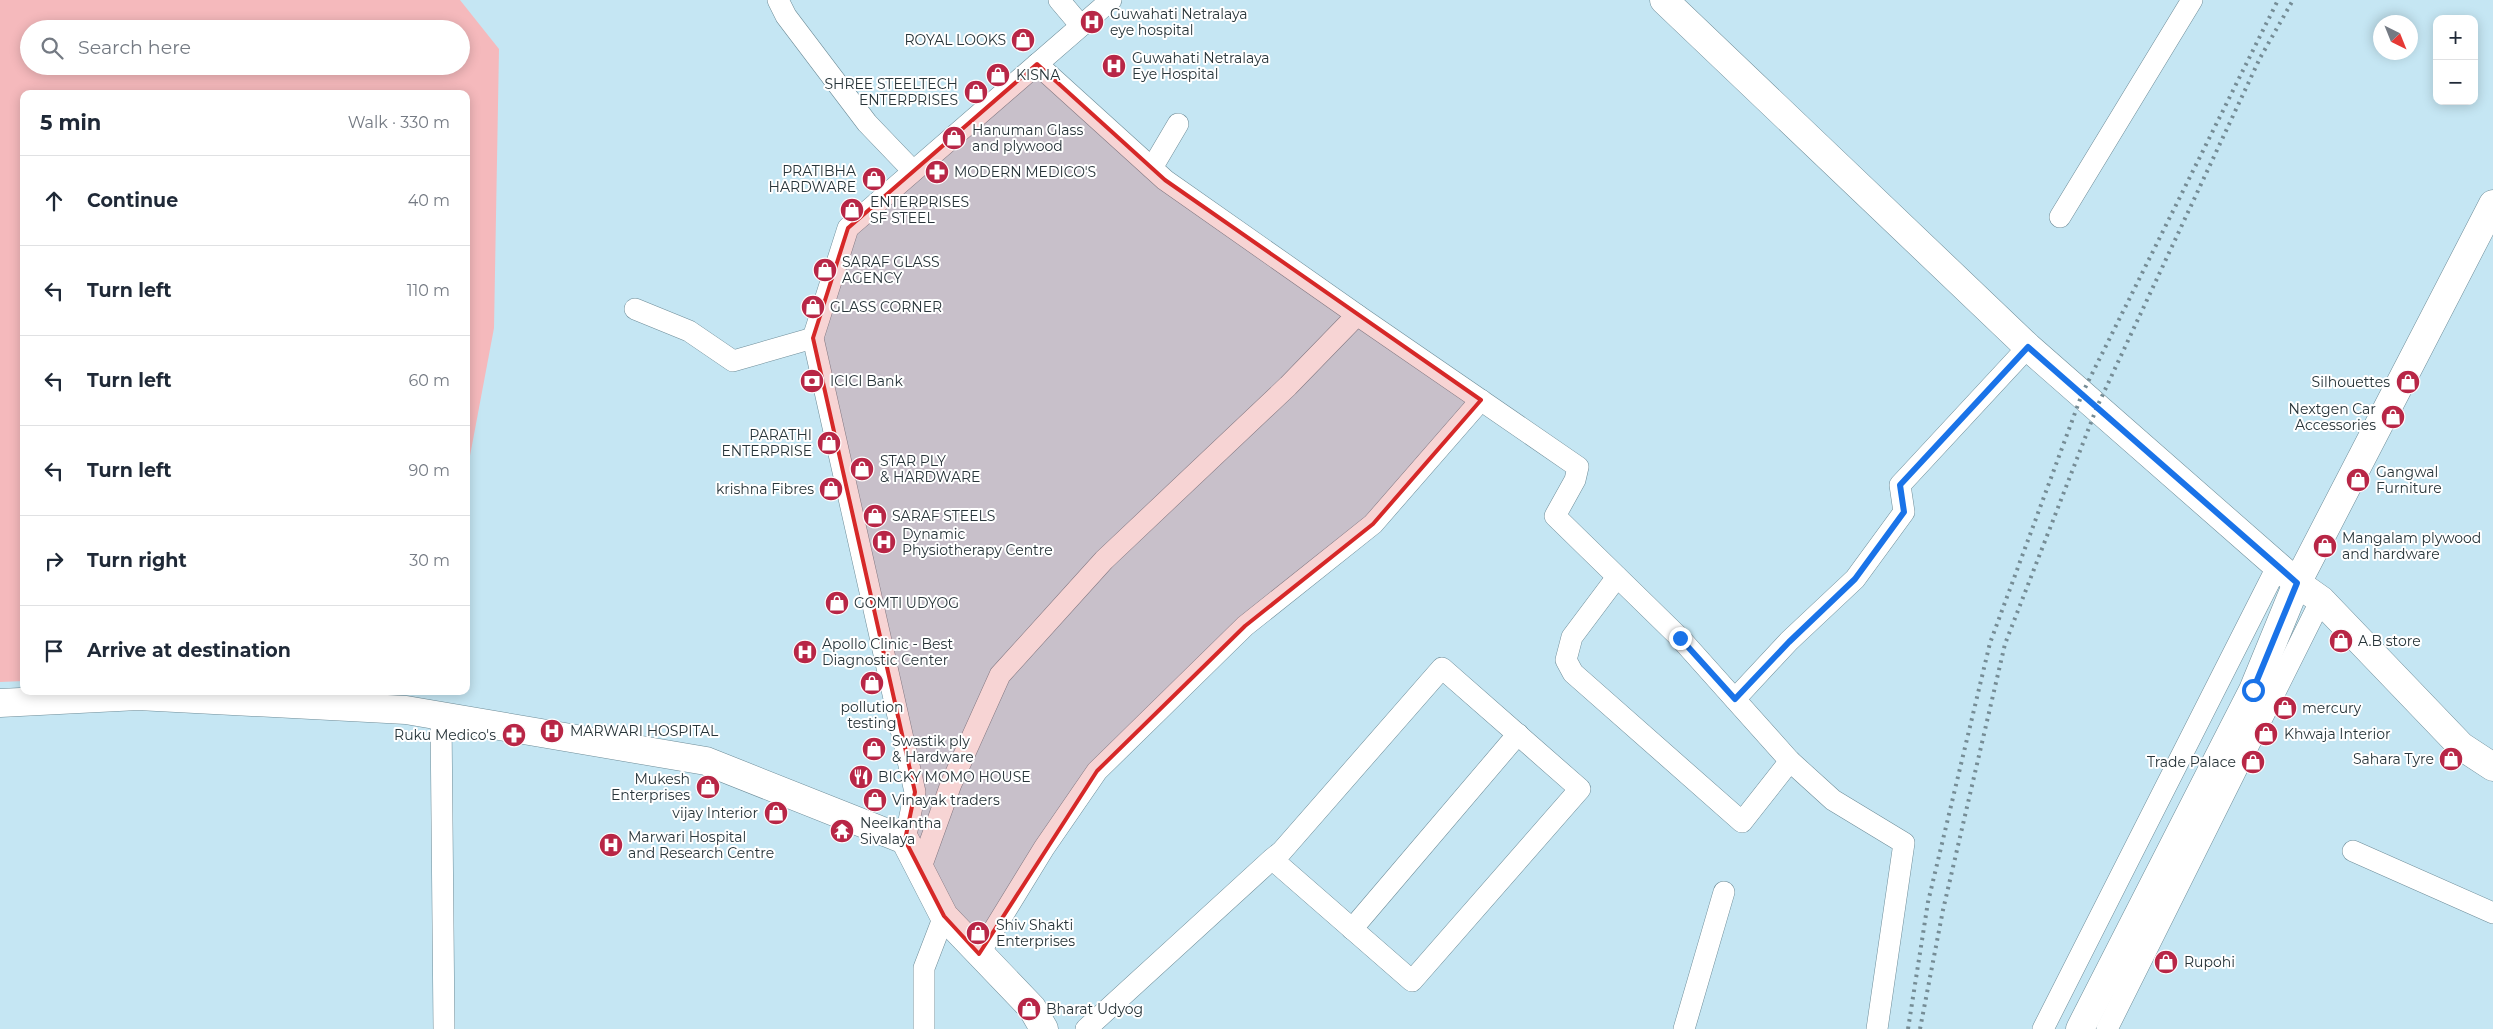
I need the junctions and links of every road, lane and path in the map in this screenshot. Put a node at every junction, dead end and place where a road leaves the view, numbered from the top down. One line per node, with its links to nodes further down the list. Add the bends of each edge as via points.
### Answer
1 (778, 0): 10 (street, via 786,16 866,123)
2 (1059, 0): 6 (street)
3 (1111, 0): 6 (street)
4 (1664, 0): 16 (street)
5 (2192, 0): 12 (street)
6 (1081, 26): 7 (street)
7 (1037, 64): 9 (street); 10 (street)
8 (1178, 124): 9 (street)
9 (1152, 168): 14 (street)
10 (913, 171): 15 (street, via 848,228)
11 (2493, 204): 18 (street)
12 (2060, 217)
13 (635, 309): 15 (street, via 690,331 733,361)
14 (1357, 316): 17 (street); 30 (street, via 1104,560 1000,675 951,784)
15 (812, 338): 27 (street, via 915,792)
16 (2028, 347): 18 (street); 21 (street, via 1900,485 1904,512 1855,579)
17 (1481, 400): 19 (street, via 1578,466 1575,480 1555,516); 35 (street, via 1373,524 1245,626 1097,771 1044,848)
18 (2288, 574): 20 (street); 42 (street); 43 (street, via 2253,690)
19 (1617, 576): 21 (street, via 1680,638); 25 (street, via 1572,637 1566,660 1573,673 1742,822)
20 (2321, 600): 26 (street, via 2461,746); 44 (street)
21 (1735, 699): 25 (street)
22 (0, 703): 23 (street, via 138,696 406,710)
23 (441, 716): 27 (street, via 706,761); 36 (street)
24 (1518, 734): 29 (street, via 1442,668); 34 (street); 34 (street, via 1580,788 1412,982)
25 (1790, 761): 41 (street, via 1833,800 1904,843)
26 (2493, 767)
27 (904, 840): 30 (street)
28 (2353, 851): 32 (street)
29 (1272, 859): 34 (street); 39 (street)
30 (920, 870): 33 (street)
31 (1724, 892): 40 (street)
32 (2493, 913)
33 (944, 916): 35 (street); 37 (street, via 924,968)
34 (1352, 929)
35 (979, 954): 38 (street, via 1032,1008)
36 (444, 1029)
37 (924, 1029)
38 (1044, 1029)
39 (1086, 1029)
40 (1684, 1029)
41 (1877, 1029)
42 (2043, 1029)
43 (2080, 1029)
44 (2106, 1029)

